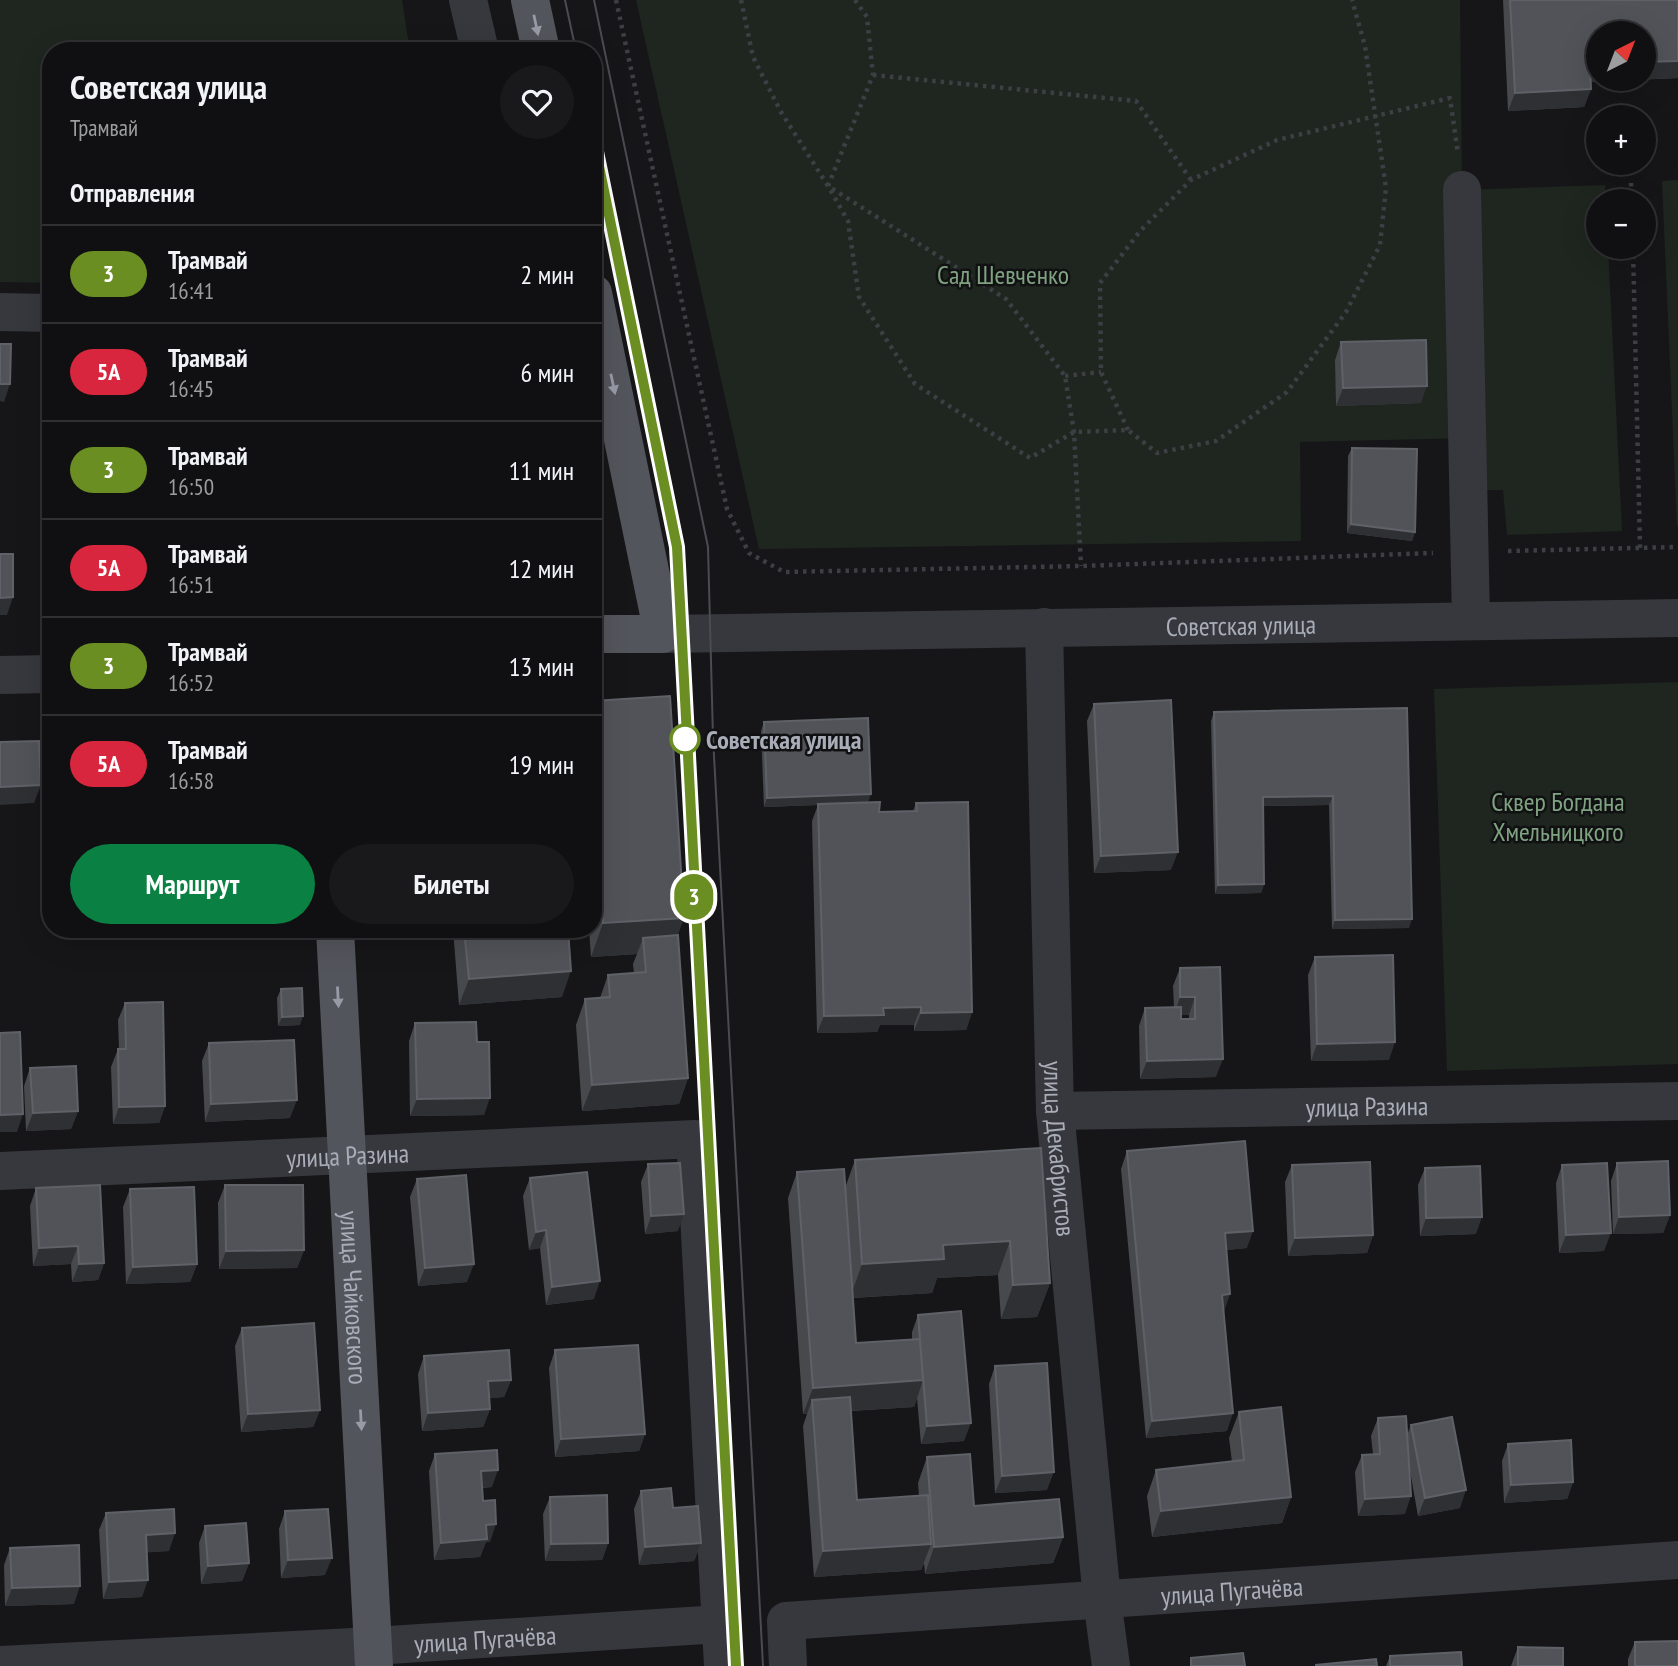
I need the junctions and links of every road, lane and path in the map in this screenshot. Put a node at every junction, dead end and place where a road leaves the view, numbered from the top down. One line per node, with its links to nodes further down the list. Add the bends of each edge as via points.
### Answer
1 (468, 0): 7 (street)
2 (530, 0): 8 (main road, one-way to 8)
3 (616, 0): 27 (path, via 727,509 749,553 784,572)
4 (741, 0): 13 (path, via 753,57)
5 (855, 0): 9 (path, via 867,17)
6 (1352, 0): 10 (path, via 1365,46)
7 (478, 42)
8 (539, 42)
9 (873, 75): 11 (path, via 1136,101); 13 (path)
10 (1373, 116): 11 (path, via 1276,140); 15 (path, via 1450,98); 22 (path, via 1386,188 1380,246 1346,312 1287,392 1216,441 1157,453)
11 (1191, 180): 20 (path, via 1140,230 1100,283)
12 (1631, 183): 14 (path)
13 (828, 186): 21 (path, via 1006,299); 23 (path, via 848,221 859,297 915,384 1030,458)
14 (1631, 189)
15 (1462, 190): 26 (street)
16 (1633, 259): 25 (path)
17 (0, 312): 18 (street)
18 (42, 313)
19 (602, 334): 32 (main road, one-way to 32)
20 (1101, 372): 21 (path); 22 (path)
21 (1065, 376): 23 (path)
22 (1128, 430): 23 (path)
23 (1074, 432): 27 (path)
24 (1678, 547): 25 (path)
25 (1640, 548): 26 (path)
26 (1470, 552): 27 (path); 29 (street)
27 (1082, 566)
28 (1678, 618): 29 (street, Советская улица)
29 (1471, 621): 30 (street, Советская улица)
30 (1044, 627): 32 (street, Советская улица); 37 (street, улица Декабристов)
31 (602, 634): 32 (main road, Советская улица)
32 (663, 634)
33 (42, 674): 34 (street)
34 (0, 675)
35 (335, 938): 38 (main road, улица Чайковского, one-way to 38)
36 (1678, 1101): 37 (street, улица Разина)
37 (1055, 1111): 41 (street, улица Декабристов)
38 (346, 1155): 39 (street, улица Разина); 42 (street, улица Разина, via 695,1139); 43 (main road, улица Чайковского, one-way to 43)
39 (0, 1171)
40 (1678, 1560): 41 (street, улица Пугачёва)
41 (1102, 1599): 46 (street, улица Пугачёва, via 786,1621); 47 (street, улица Декабристов)
42 (720, 1624): 43 (street, улица Пугачёва); 45 (street)
43 (374, 1656): 44 (street, улица Пугачёва)
44 (0, 1665)
45 (723, 1666)
46 (788, 1666)
47 (1111, 1666)

